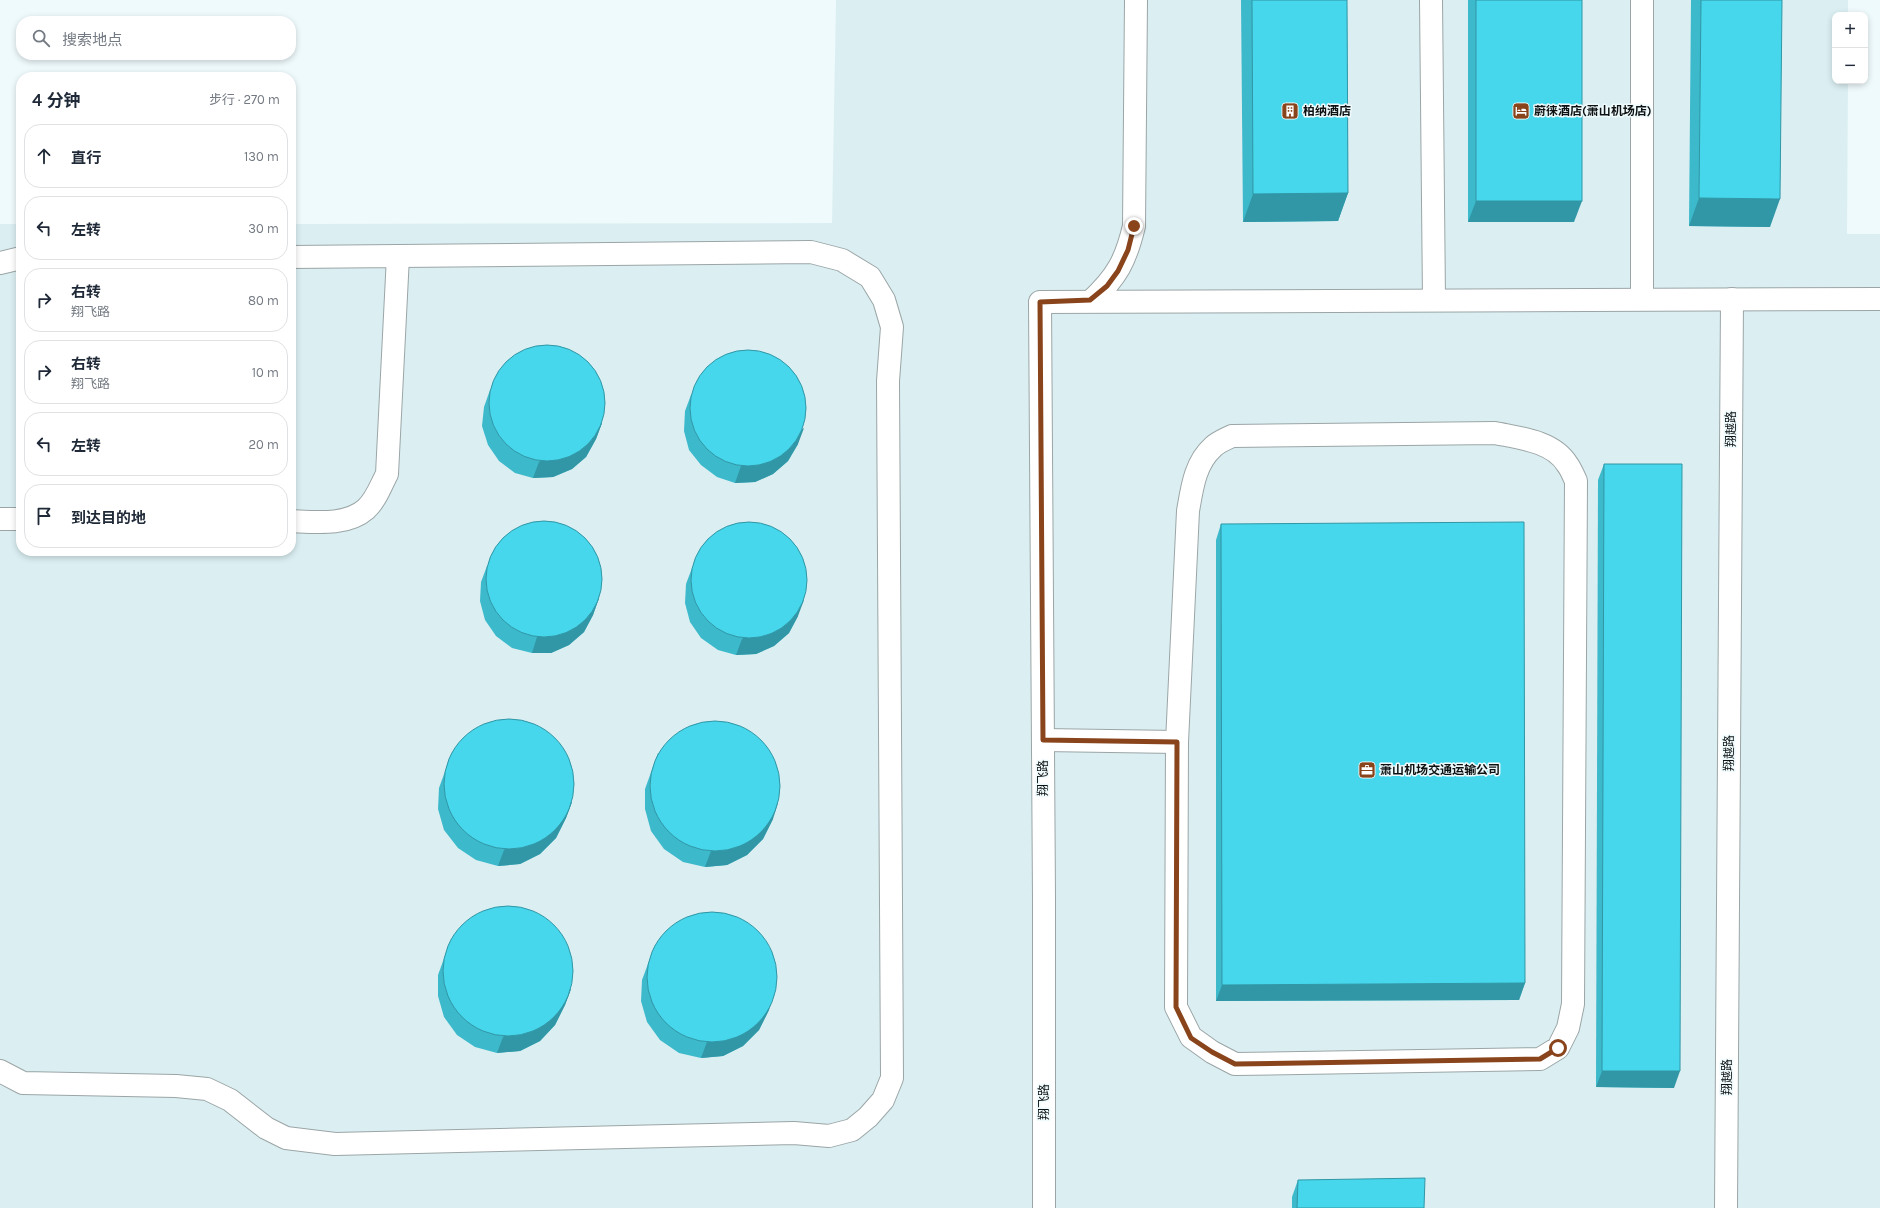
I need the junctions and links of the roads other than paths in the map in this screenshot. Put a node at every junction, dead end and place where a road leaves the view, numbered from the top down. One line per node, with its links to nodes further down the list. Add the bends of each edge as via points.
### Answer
1 (1136, 0): 11 (street, via 1134,226 1128,250 1118,271 1107,286)
2 (1431, 0): 12 (street)
3 (1642, 0): 8 (street)
4 (398, 256): 5 (street); 15 (street, via 387,474 366,508 350,518 324,522); 18 (street, via 811,252 842,260 864,274 870,278 884,300 892,326 888,381 892,1078 883,1100 852,1130 829,1136 794,1134 335,1144 286,1138 266,1128 230,1100 207,1089 23,1083)
5 (296, 257)
6 (16, 259): 7 (street)
7 (0, 262)
8 (1642, 299): 9 (street); 12 (street)
9 (1732, 299): 10 (street); 20 (street, 翔越路)
10 (1880, 299)
11 (1090, 300): 12 (street); 16 (street, 翔飞路, via 1040,302)
12 (1434, 300)
13 (0, 519): 14 (street)
14 (16, 519)
15 (296, 521)
16 (1043, 740): 17 (street); 19 (street, 翔飞路)
17 (1177, 742): 17 (street, via 1188,511 1193,483 1201,460 1214,446 1232,436 1495,433 1551,448 1567,463 1576,481 1573,1004 1568,1028 1558,1048 1540,1059 1235,1064 1191,1038 1176,1007)
18 (0, 1071)
19 (1044, 1208)
20 (1726, 1208)

